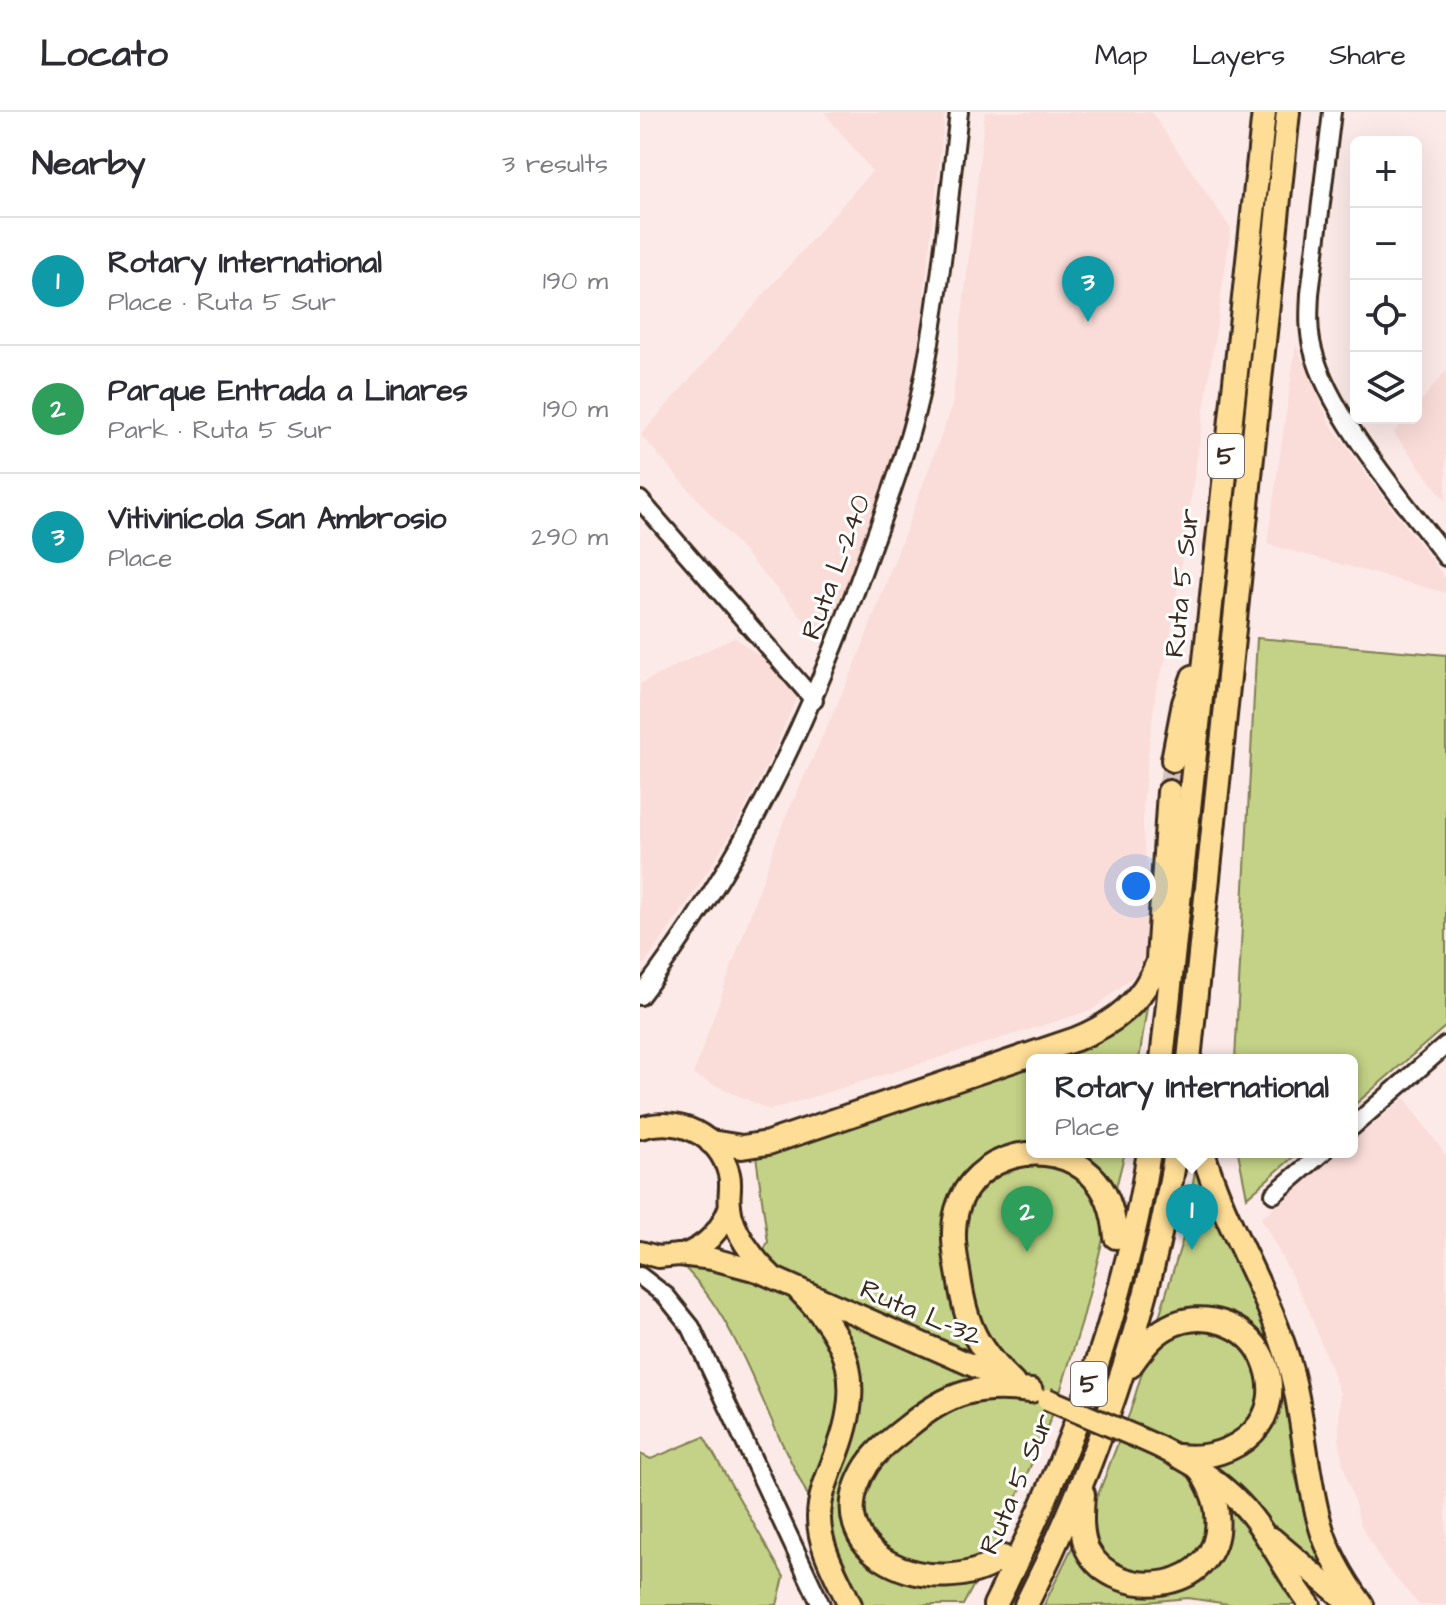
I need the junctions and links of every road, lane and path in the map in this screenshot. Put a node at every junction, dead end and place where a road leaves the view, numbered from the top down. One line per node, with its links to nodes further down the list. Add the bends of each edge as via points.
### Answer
1 (959, 112): 8 (street, Ruta L-240, via 936,314 920,395 898,472)
2 (1264, 112): 7 (highway, Ruta 5 Sur / 5)
3 (1288, 112): 17 (highway, Ruta 5 Sur / 5)
4 (1332, 112): 6 (street, via 1310,294 1312,347 1333,396 1366,449)
5 (640, 500): 8 (street)
6 (1446, 557)
7 (1205, 650): 9 (highway, via 1184,703); 16 (highway, Ruta 5 Sur / 5)
8 (814, 700): 12 (street, Ruta L-240, via 742,846)
9 (1173, 760)
10 (1169, 792): 11 (highway)
11 (1158, 962): 14 (highway, via 1131,1007 1106,1026); 15 (highway)
12 (640, 996)
13 (1446, 1045): 19 (street)
14 (1032, 1054)
15 (1148, 1054)
16 (1163, 1054)
17 (1190, 1054)
18 (1026, 1056): 21 (highway, via 768,1143 742,1147)
19 (1358, 1122)
20 (643, 1124): 21 (main road, via 683,1126)
21 (711, 1142): 30 (main road, Ruta L-32, via 730,1176)
22 (1026, 1154): 38 (highway, via 983,1170 956,1211 954,1238 966,1317 979,1346)
23 (1061, 1158): 31 (highway, via 1079,1166 1099,1185)
24 (1133, 1158): 31 (highway)
25 (1148, 1158): 47 (highway, Ruta 5 Sur / 5, via 1096,1364 1063,1457)
26 (1175, 1158): 37 (highway, Ruta 5 Sur / 5, via 1154,1259)
27 (1205, 1158): 51 (highway, via 1296,1384 1324,1537)
28 (1316, 1158): 29 (street)
29 (1274, 1194)
30 (730, 1206): 33 (main road, via 715,1234 699,1248); 35 (main road, Ruta L-32, via 750,1250)
31 (1116, 1237): 43 (highway, via 1071,1391)
32 (640, 1252): 33 (main road, Ruta L-32)
33 (679, 1255): 35 (main road, Ruta L-32, via 726,1262)
34 (640, 1276): 44 (street, via 666,1296 696,1335)
35 (774, 1278): 36 (main road, Ruta L-32)
36 (800, 1291): 38 (main road, Ruta L-32); 45 (highway, via 837,1339 851,1380 850,1417 819,1519 824,1547)
37 (1119, 1384): 39 (highway, via 1146,1346 1178,1323 1222,1322 1254,1344 1265,1364 1269,1389 1257,1426 1227,1451); 41 (highway, Ruta 5 Sur / 5)
38 (1030, 1391): 39 (main road, Ruta L-32, bridge); 43 (highway, via 990,1387 939,1403 876,1453 855,1493 854,1519 866,1556 886,1578 907,1590 962,1590 990,1573)
39 (1178, 1456): 40 (main road, Ruta L-32)
40 (1199, 1468): 41 (highway, via 1217,1513 1212,1550 1188,1580 1150,1592 1117,1584 1089,1554 1082,1524); 42 (main road, Ruta L-32, via 1228,1491)
41 (1085, 1473): 48 (highway, Ruta 5 Sur / 5)
42 (1262, 1531): 49 (main road); 50 (main road)
43 (1003, 1557): 46 (highway)
44 (821, 1605)
45 (850, 1605)
46 (981, 1605)
47 (995, 1605)
48 (1026, 1605)
49 (1310, 1605)
50 (1351, 1605)
51 (1362, 1605)

